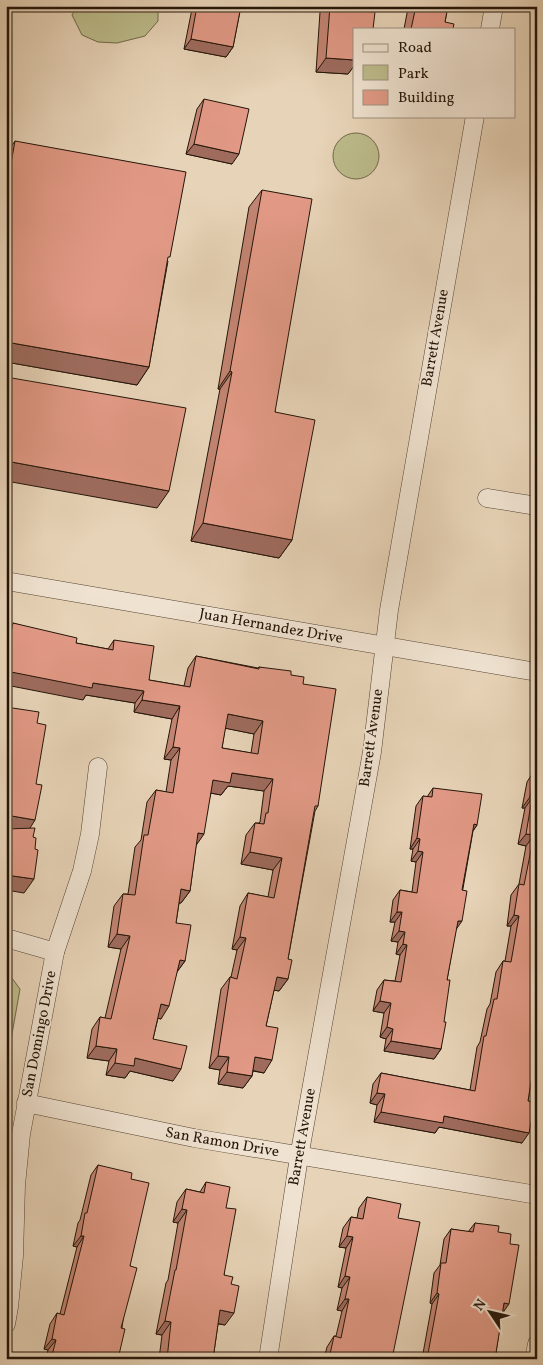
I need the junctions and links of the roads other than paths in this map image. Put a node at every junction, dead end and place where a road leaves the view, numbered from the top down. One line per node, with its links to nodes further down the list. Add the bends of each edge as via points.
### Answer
1 (494, 6): 2 (street)
2 (490, 28)
3 (475, 118): 7 (street, Barrett Avenue)
4 (487, 498): 5 (street)
5 (537, 506)
6 (6, 581): 7 (street, Juan Hernandez Drive)
7 (384, 646): 8 (street, Juan Hernandez Drive); 13 (street, Barrett Avenue, via 372,752)
8 (537, 672)
9 (98, 767): 11 (street, San Domingo Drive, via 82,871)
10 (6, 938): 11 (street)
11 (55, 952): 12 (street, San Domingo Drive)
12 (26, 1104): 13 (street, San Ramon Drive); 15 (street, San Domingo Drive, via 16,1185 14,1256)
13 (298, 1157): 14 (street, San Ramon Drive); 17 (street, Barrett Avenue)
14 (537, 1195)
15 (6, 1324)
16 (537, 1344): 18 (street)
17 (268, 1359)
18 (534, 1359)

